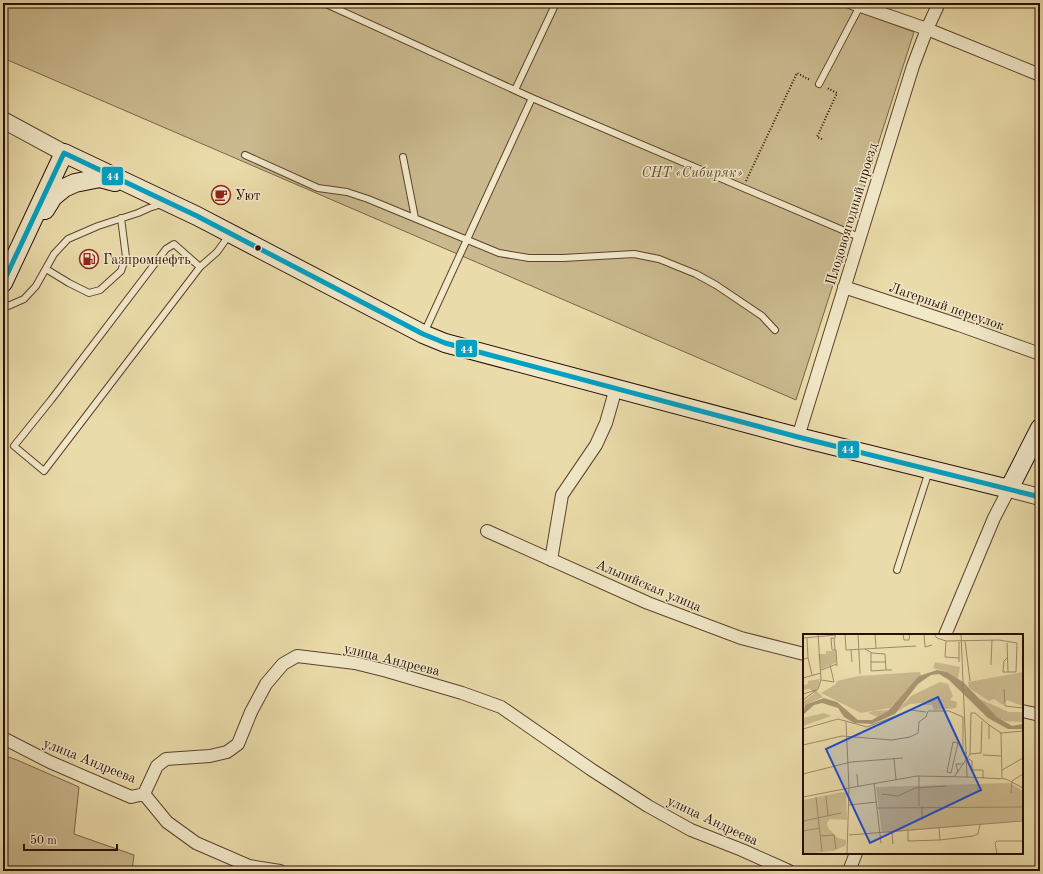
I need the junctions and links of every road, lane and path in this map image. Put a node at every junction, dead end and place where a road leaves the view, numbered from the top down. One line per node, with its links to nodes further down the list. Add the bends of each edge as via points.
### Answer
1 (324, 3): 8 (lane)
2 (556, 3): 8 (lane)
3 (939, 3): 5 (street, Плодовоягодный проезд)
4 (856, 4): 5 (street); 7 (lane)
5 (927, 29): 6 (street); 21 (street, Плодовоягодный проезд)
6 (1040, 75)
7 (819, 84): 11 (path, via 837,93 817,137); 15 (path, via 797,73)
8 (515, 90): 9 (lane)
9 (532, 98): 21 (lane); 22 (lane)
10 (3, 120): 12 (street)
11 (822, 139)
12 (64, 153): 16 (main road); 23 (main road)
13 (245, 155): 19 (lane, via 318,188 368,198)
14 (403, 157): 19 (lane)
15 (746, 182)
16 (133, 186): 17 (main road); 23 (main road, via 100,178 74,183 64,188 53,197)
17 (168, 202): 18 (lane); 20 (main road)
18 (121, 218): 25 (lane, via 68,239 54,254); 25 (lane, via 126,257 121,271 100,290 89,293)
19 (415, 218): 22 (lane)
20 (230, 234): 24 (lane, via 217,252); 30 (main road)
21 (859, 236): 27 (street, Плодовоягодный проезд)
22 (467, 239): 29 (lane, via 499,253 529,258 634,254 659,259 716,285 762,316); 30 (lane)
23 (15, 259): 26 (main road)
24 (200, 267): 24 (lane, via 44,471 14,446 166,249 174,244)
25 (46, 269): 28 (lane, via 24,299 8,306)
26 (3, 283)
27 (844, 287): 31 (street, Лагерный переулок); 34 (street, Плодовоягодный проезд)
28 (3, 302)
29 (775, 330)
30 (423, 334): 32 (main road, via 445,343)
31 (1040, 354)
32 (616, 388): 34 (main road); 39 (street, via 606,423 596,445 562,495)
33 (1040, 428): 36 (main road)
34 (798, 436): 35 (main road)
35 (930, 470): 36 (main road); 40 (lane)
36 (1009, 489): 37 (street); 41 (street, via 994,518)
37 (1040, 497)
38 (487, 531): 39 (street, Альпийская улица)
39 (551, 560): 42 (street, Альпийская улица, via 648,603 741,638)
40 (897, 570)
41 (945, 634)
42 (803, 654)
43 (1023, 711): 44 (street)
44 (1040, 715)
45 (3, 738): 46 (street, улица Андреева, via 50,762 131,797)
46 (144, 794): 48 (street, via 167,822 196,843 249,866); 49 (street, улица Андреева, via 157,766 166,759 210,756 227,752 238,744 266,684 283,664 297,656 355,663 462,693 501,707 648,806 691,830)
47 (856, 854): 50 (street)
48 (280, 871)
49 (788, 871)
50 (849, 871)

